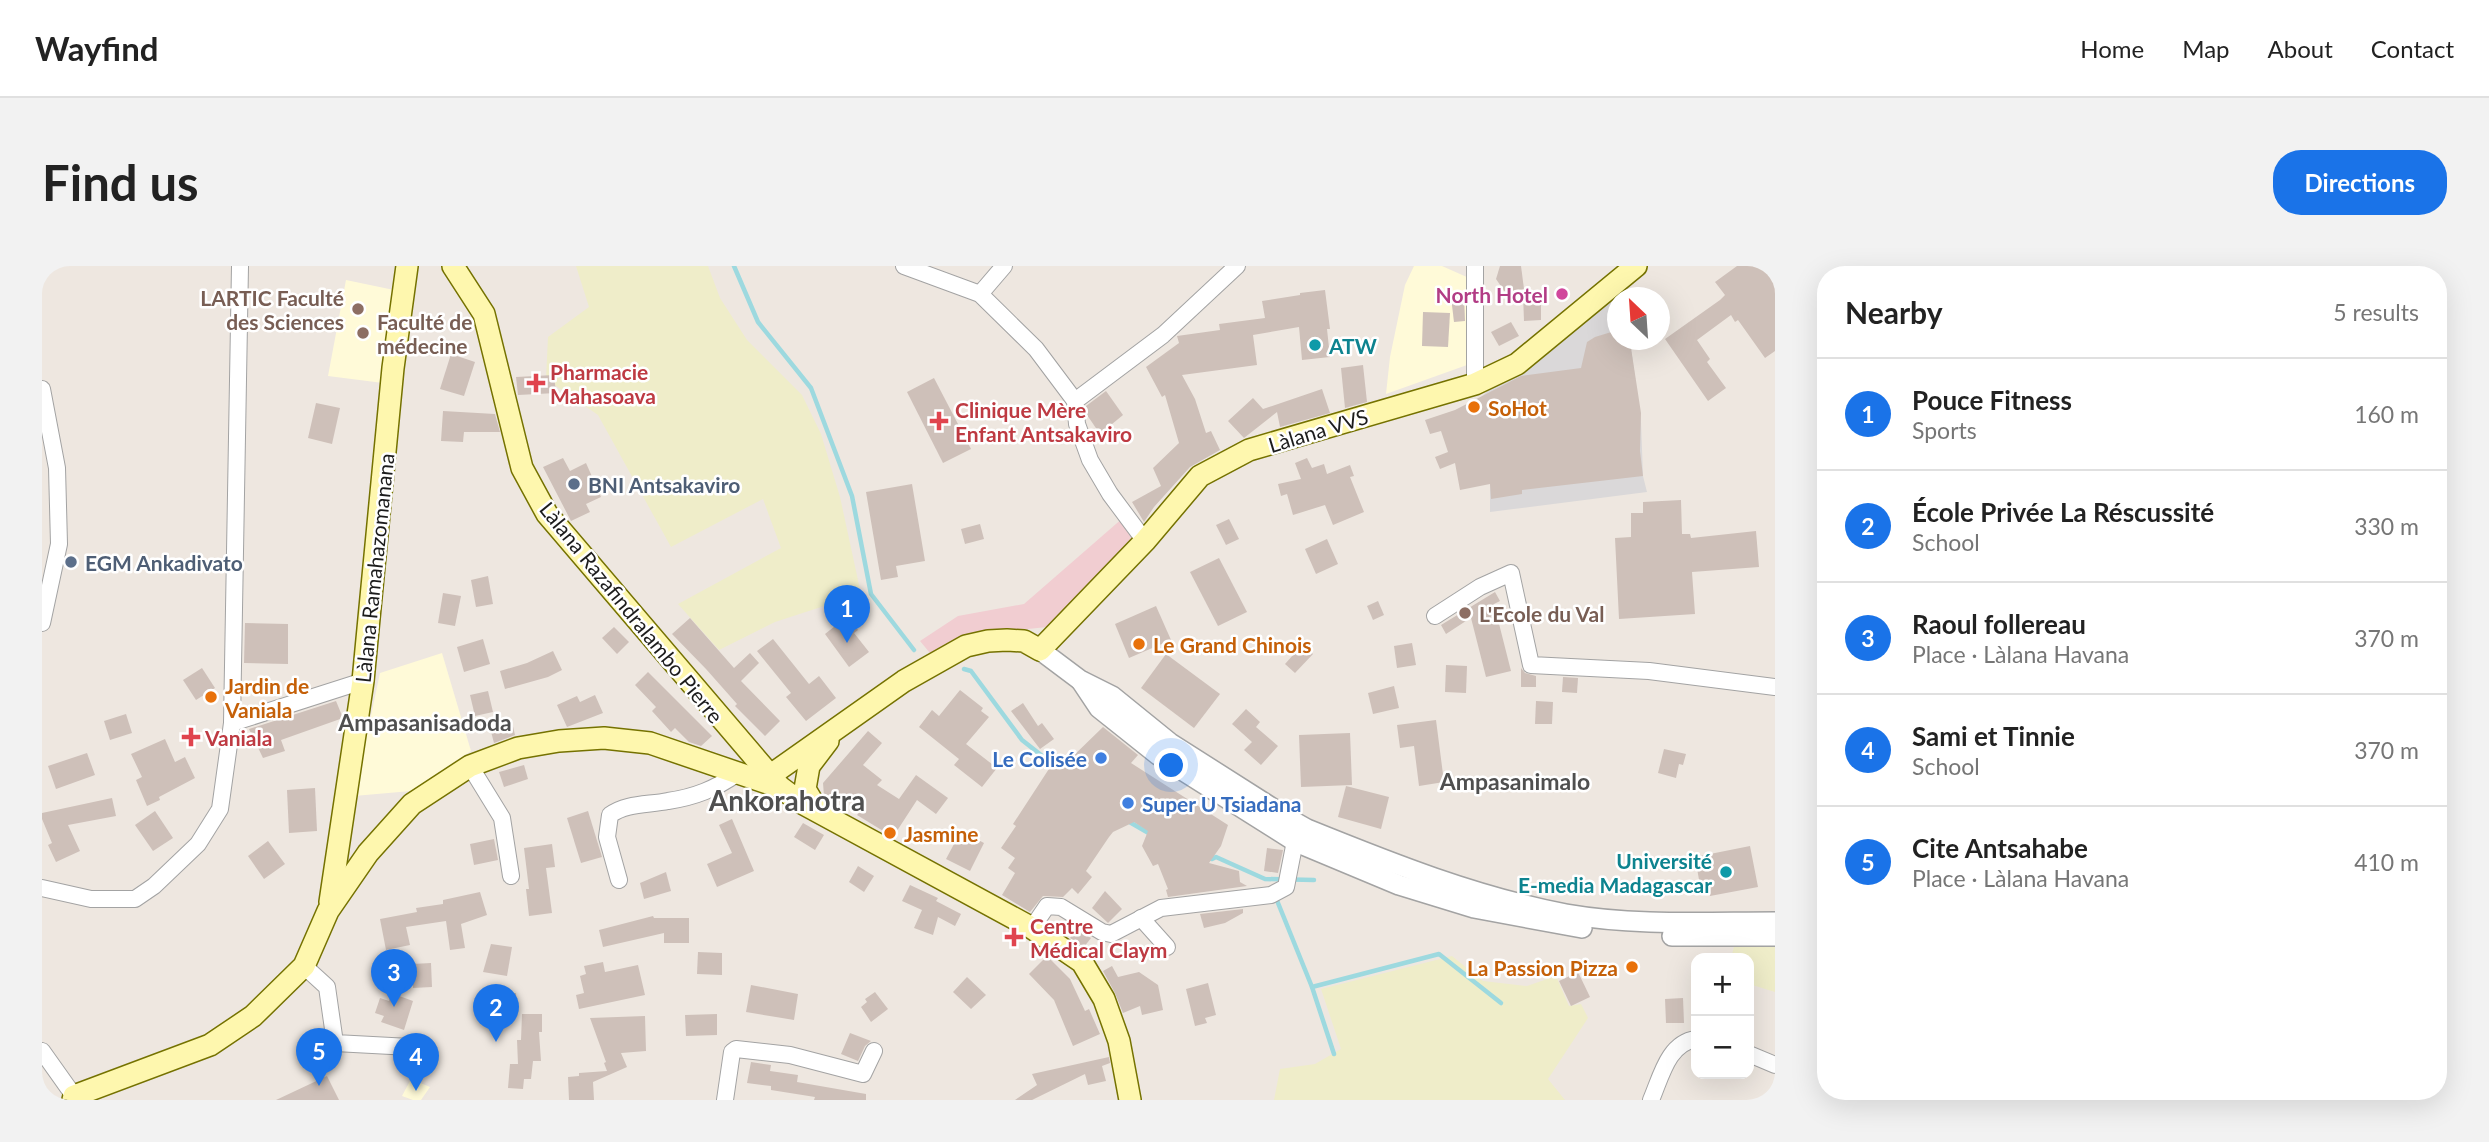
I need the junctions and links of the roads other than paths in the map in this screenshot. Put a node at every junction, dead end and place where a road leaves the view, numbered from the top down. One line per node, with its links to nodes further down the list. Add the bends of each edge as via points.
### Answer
1 (240, 266): 23 (street)
2 (407, 266): 20 (main road, Làlana Ramahazomanana)
3 (453, 266): 11 (main road, Làlana Razafindralambo Pierre)
4 (470, 266): 11 (main road, via 484,298)
5 (904, 266): 10 (street)
6 (1004, 266): 10 (street)
7 (1237, 266): 14 (street, via 1163,334)
8 (1475, 266): 12 (street)
9 (1636, 266): 12 (main road, Làlana VVS, via 1517,364)
10 (980, 294): 14 (street, via 1036,349)
11 (484, 314): 25 (main road, Làlana Razafindralambo Pierre, via 522,468 548,514)
12 (1475, 384): 15 (main road, Làlana VVS, via 1249,450 1200,475)
13 (42, 389): 17 (street, via 57,468 58,544)
14 (1075, 401): 15 (street, via 1077,424 1090,460)
15 (1145, 541): 18 (main road, Làlana VVS)
16 (1435, 616): 21 (street, via 1511,573 1531,665 1649,671)
17 (42, 623)
18 (1040, 650): 19 (street); 22 (main road, via 1024,641 1007,640 966,646)
19 (1080, 680): 29 (street, via 1099,708 1158,755); 37 (street, via 1112,696 1170,743 1299,824 1406,869 1567,914 1651,922)
20 (363, 681): 23 (street); 30 (main road, Làlana Ramahazomanana)
21 (1775, 687)
22 (855, 716): 24 (main road); 27 (main road)
23 (232, 723): 34 (street, via 220,809 198,844 155,886 135,899 92,899)
24 (828, 740): 27 (main road); 28 (main road, via 809,766 805,789)
25 (744, 764): 26 (main road, via 604,738 518,748); 27 (main road, Làlana Razafindralambo Pierre); 33 (street, via 716,789 627,807 610,815 607,837)
26 (470, 766): 31 (main road, via 412,804); 32 (street, via 502,818)
27 (774, 782): 28 (main road, Làlana Razafindralambo Pierre)
28 (820, 813): 38 (main road, Làlana Razafindralambo Pierre)
29 (1295, 841): 36 (street, via 1282,886 1161,908); 39 (street, via 1399,885 1474,908 1548,923 1647,936)
30 (340, 843): 31 (main road, via 353,855); 35 (main road, Làlana Ramahazomanana)
31 (368, 853): 35 (main road)
32 (511, 876)
33 (620, 880)
34 (42, 888)
35 (328, 911): 41 (main road)
36 (1141, 918): 38 (street, via 1111,934 1062,907 1047,906); 40 (street)
37 (1775, 922)
38 (1032, 928): 50 (main road, Làlana Razafindralambo Pierre, via 1082,962 1104,999 1119,1041)
39 (1775, 936)
40 (1167, 947)
41 (304, 966): 46 (street, via 327,987 335,1043 410,1047); 48 (main road, via 253,1016 211,1045)
42 (1691, 1041): 51 (street, via 1677,1046)
43 (42, 1051): 48 (street)
44 (874, 1051): 49 (street, via 863,1074 790,1055 736,1049)
45 (1754, 1056): 47 (street)
46 (411, 1063)
47 (1775, 1065)
48 (74, 1098)
49 (725, 1100)
50 (1130, 1100)
51 (1651, 1100)

